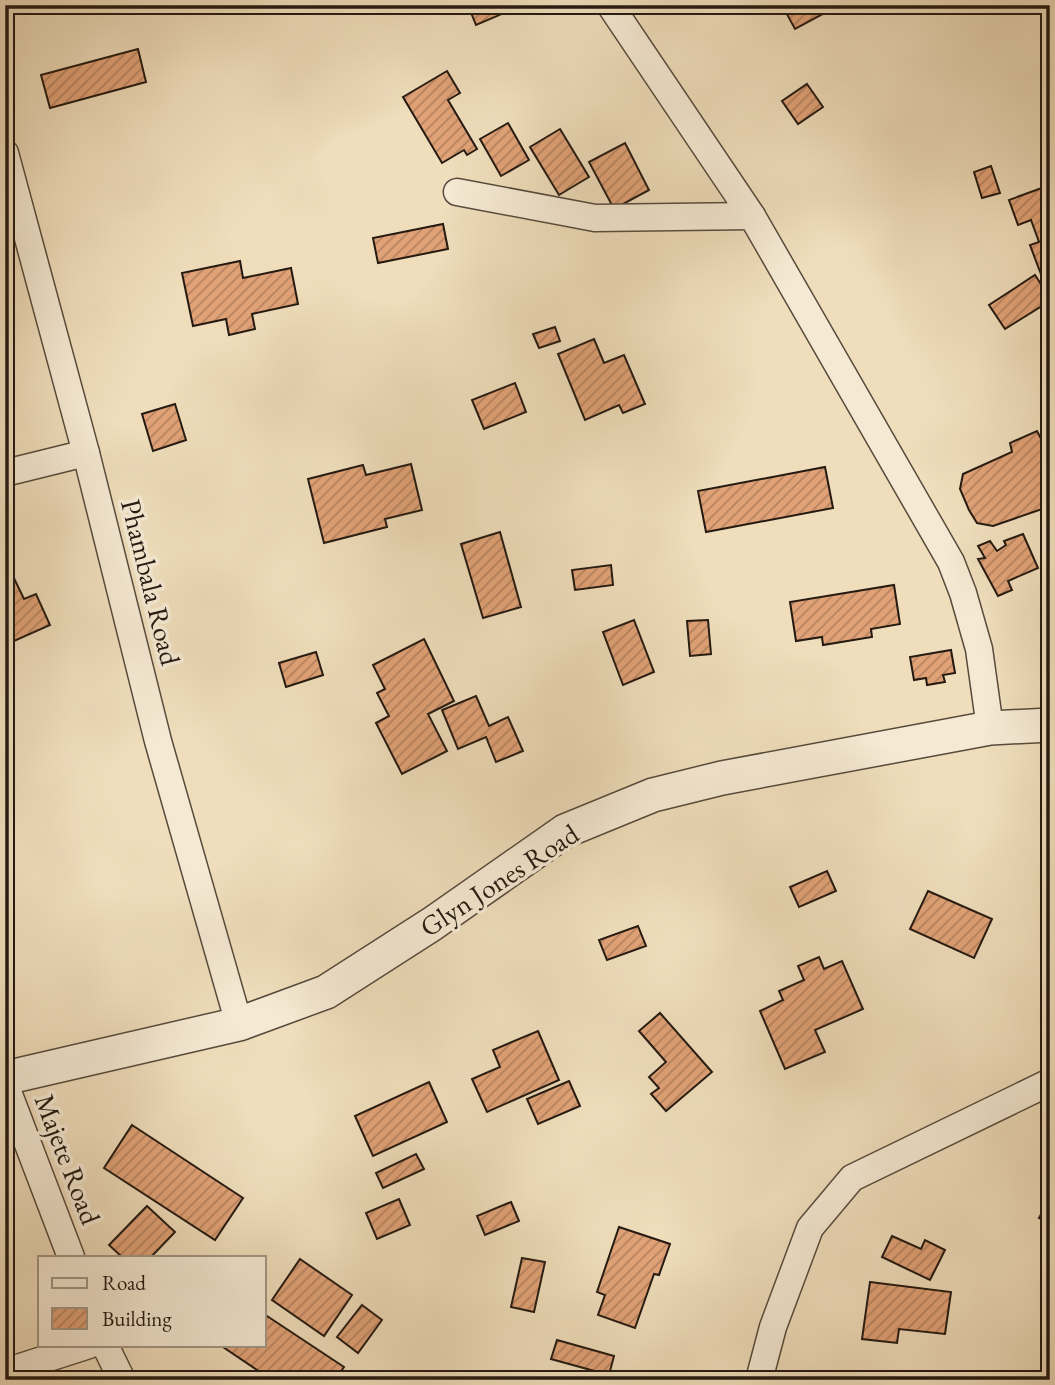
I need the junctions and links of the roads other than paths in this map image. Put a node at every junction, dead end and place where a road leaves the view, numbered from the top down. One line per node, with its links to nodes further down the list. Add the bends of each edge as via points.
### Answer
1 (610, 5): 4 (street)
2 (5, 153): 5 (street, Phambala Road)
3 (457, 192): 4 (street, via 595,218)
4 (752, 216): 7 (street, via 950,562 979,649)
5 (86, 453): 6 (street); 9 (street, Phambala Road, via 158,741)
6 (5, 473)
7 (990, 728): 8 (street, Glyn Jones Road); 9 (street, Glyn Jones Road, via 722,778 640,800 565,831 326,992)
8 (1049, 728)
9 (239, 1024): 10 (street, Glyn Jones Road)
10 (5, 1078)
11 (1050, 1082): 18 (street, via 852,1178 810,1228 773,1327)
12 (5, 1084): 13 (street, Majete Road)
13 (71, 1256)
14 (86, 1346): 16 (street)
15 (105, 1346): 17 (street)
16 (5, 1372)
17 (122, 1380)
18 (759, 1380)

